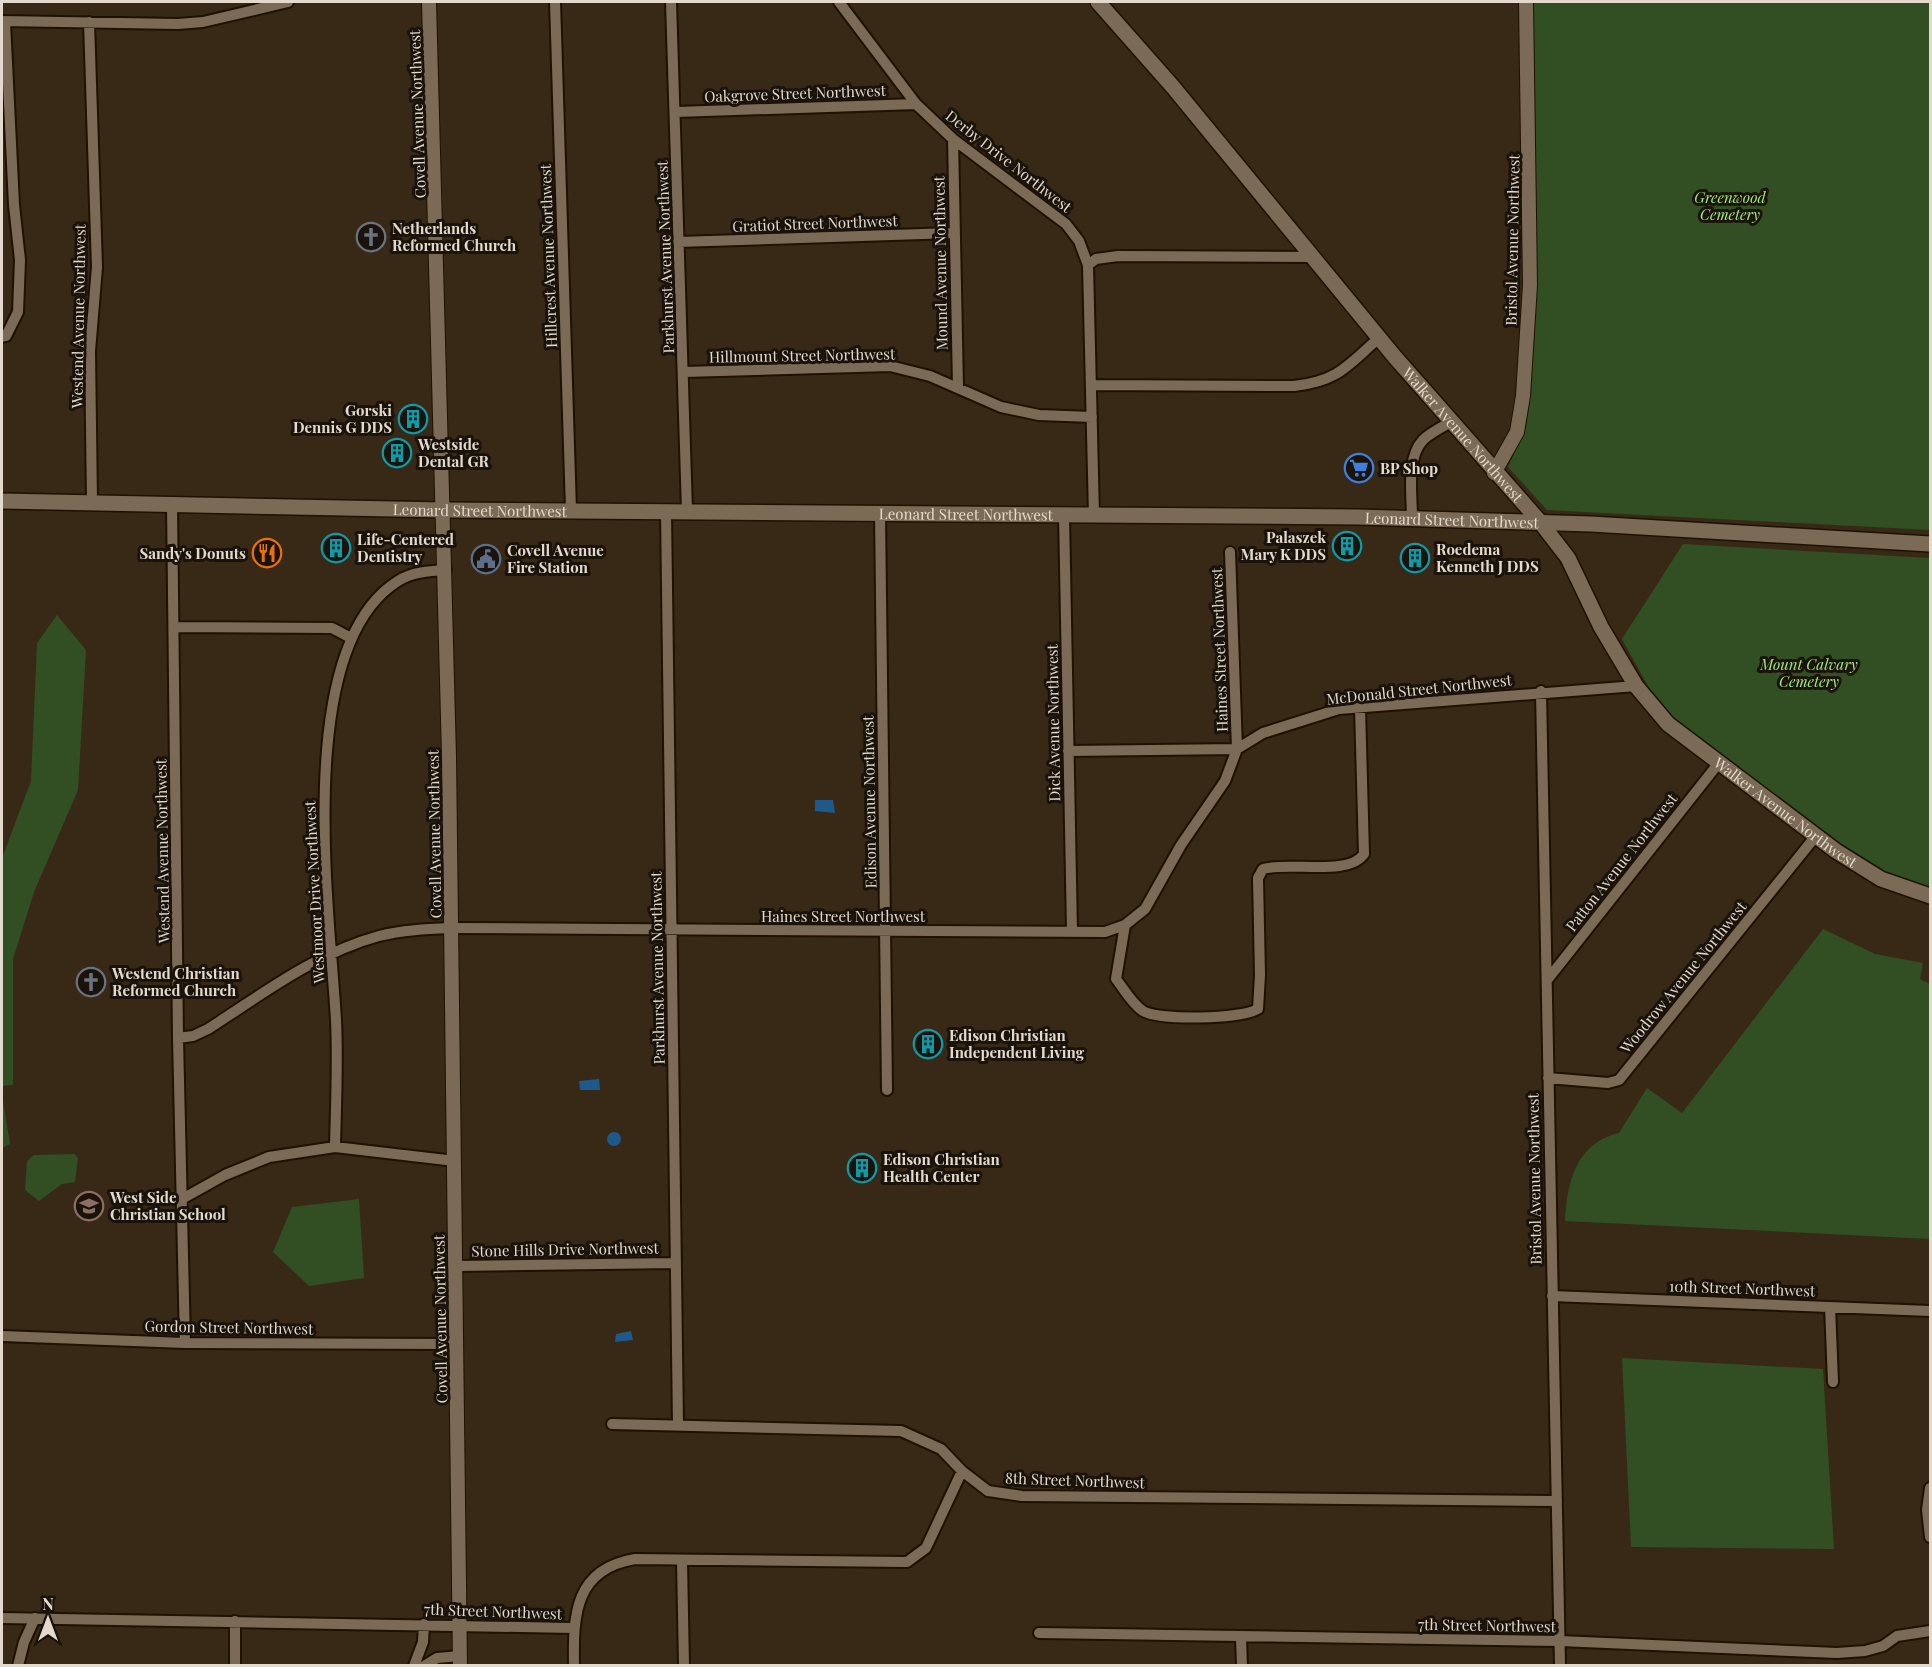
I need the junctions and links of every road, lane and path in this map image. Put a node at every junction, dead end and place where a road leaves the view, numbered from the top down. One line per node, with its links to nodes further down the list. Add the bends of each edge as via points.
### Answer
1 (288, 2): 9 (street, via 202,22)
2 (429, 2): 28 (street, Covell Avenue Northwest)
3 (555, 2): 29 (street, Hillcrest Avenue Northwest)
4 (671, 2): 11 (street, Parkhurst Avenue Northwest)
5 (839, 2): 10 (street, Derby Drive Northwest)
6 (1098, 2): 15 (main road, Walker Avenue Northwest)
7 (1526, 2): 24 (street, Bristol Avenue Northwest, via 1530,285 1524,385 1516,432)
8 (3, 22): 9 (street); 17 (street, via 20,260 18,312)
9 (89, 22): 26 (street, Westend Avenue Northwest, via 96,267 90,351)
10 (916, 104): 11 (street, Oakgrove Street Northwest); 12 (street, Derby Drive Northwest)
11 (676, 112): 14 (street, Parkhurst Avenue Northwest)
12 (953, 139): 13 (street, Mound Avenue Northwest); 16 (street, Derby Drive Northwest, via 1066,224)
13 (953, 233): 14 (street, Gratiot Street Northwest); 21 (street, Mound Avenue Northwest)
14 (678, 242): 19 (street, Parkhurst Avenue Northwest)
15 (1314, 257): 16 (street, via 1118,256); 18 (main road, Walker Avenue Northwest)
16 (1088, 265): 20 (street, Derby Drive Northwest)
17 (2, 337)
18 (1380, 337): 20 (street, via 1337,375 1318,383); 23 (main road, Walker Avenue Northwest)
19 (684, 372): 21 (street, Hillmount Street Northwest, via 890,366); 31 (street, Parkhurst Avenue Northwest)
20 (1093, 385): 22 (street, Derby Drive Northwest)
21 (958, 387): 22 (street, Hillmount Street Northwest, via 1000,407 1040,415)
22 (1092, 417): 34 (street, Derby Drive Northwest)
23 (1451, 422): 24 (main road, Walker Avenue Northwest); 35 (street, via 1424,439 1416,449)
24 (1494, 473): 36 (main road, Walker Avenue Northwest)
25 (2, 501): 26 (main road, Leonard Street Northwest)
26 (92, 502): 27 (main road, Leonard Street Northwest)
27 (172, 504): 28 (main road, Leonard Street Northwest); 40 (street, Westend Avenue Northwest)
28 (444, 510): 29 (main road, Leonard Street Northwest); 39 (street, Covell Avenue Northwest)
29 (571, 510): 30 (main road, Leonard Street Northwest)
30 (666, 511): 31 (main road, Leonard Street Northwest); 52 (street, Parkhurst Avenue Northwest)
31 (687, 511): 32 (main road, Leonard Street Northwest)
32 (880, 513): 33 (main road, Leonard Street Northwest); 54 (street, Edison Avenue Northwest)
33 (1064, 515): 34 (main road, Leonard Street Northwest); 46 (street, Dick Avenue Northwest)
34 (1094, 516): 35 (main road, Leonard Street Northwest)
35 (1412, 518): 36 (main road, Leonard Street Northwest)
36 (1541, 523): 37 (main road, Leonard Street Northwest); 42 (main road, Walker Avenue Northwest, via 1568,558 1601,627)
37 (1930, 544)
38 (1230, 552): 45 (street, Haines Street Northwest)
39 (446, 570): 41 (street, Westmoor Drive Northwest, via 422,572 397,582 373,603); 51 (street, Covell Avenue Northwest)
40 (174, 627): 41 (street, via 332,628); 57 (street, Westend Avenue Northwest)
41 (351, 638): 55 (street, Westmoor Drive Northwest, via 332,710 324,802)
42 (1636, 686): 43 (street, McDonald Street Northwest); 47 (main road, Walker Avenue Northwest, via 1668,724)
43 (1541, 691): 44 (street, McDonald Street Northwest); 56 (street, Bristol Avenue Northwest)
44 (1360, 708): 45 (street, McDonald Street Northwest, via 1339,709 1274,729); 50 (street, via 1364,854 1359,862 1349,866 1263,869 1258,878 1258,1009 1243,1015 1174,1016 1146,1012 1116,979)
45 (1237, 749): 46 (street, McDonald Street Northwest); 50 (street, Haines Street Northwest, via 1225,781 1181,845 1145,909)
46 (1068, 751): 53 (street, Dick Avenue Northwest)
47 (1718, 764): 48 (main road, Walker Avenue Northwest); 56 (street, Patton Avenue Northwest)
48 (1815, 837): 49 (main road, Walker Avenue Northwest, via 1881,879); 58 (street, Woodrow Avenue Northwest, via 1624,1076 1608,1083)
49 (1930, 896)
50 (1125, 925): 53 (street, Haines Street Northwest, via 1105,932)
51 (452, 928): 52 (street, Haines Street Northwest); 55 (street, Haines Street Northwest, via 378,936); 61 (street, Covell Avenue Northwest)
52 (671, 929): 54 (street, Haines Street Northwest); 63 (street, Parkhurst Avenue Northwest)
53 (1072, 931): 54 (street, Haines Street Northwest)
54 (886, 932): 59 (street, Edison Avenue Northwest)
55 (331, 955): 57 (street, Haines Street Northwest, via 208,1029); 60 (street, Westmoor Drive Northwest, via 336,1044)
56 (1548, 979): 58 (street, Bristol Avenue Northwest)
57 (178, 1038): 62 (street, Westend Avenue Northwest)
58 (1548, 1078): 65 (street, Bristol Avenue Northwest)
59 (887, 1090)
60 (335, 1147): 61 (street); 62 (street, via 269,1157)
61 (455, 1161): 64 (street, Covell Avenue Northwest)
62 (182, 1199): 69 (street, Westend Avenue Northwest)
63 (675, 1263): 64 (street, Stone Hills Drive Northwest); 73 (street, Parkhurst Avenue Northwest)
64 (457, 1266): 70 (street, Covell Avenue Northwest)
65 (1552, 1296): 66 (street, 10th Street Northwest); 76 (street, Bristol Avenue Northwest)
66 (1830, 1307): 67 (street, 10th Street Northwest); 71 (street)
67 (1930, 1311)
68 (2, 1336): 69 (street, Gordon Street Northwest)
69 (185, 1343): 70 (street, Gordon Street Northwest)
70 (457, 1344): 83 (street, Covell Avenue Northwest)
71 (1833, 1382)
72 (612, 1424): 73 (street, 8th Street Northwest)
73 (678, 1426): 74 (street, 8th Street Northwest, via 901,1431 940,1449)
74 (962, 1471): 76 (street, 8th Street Northwest, via 988,1491 1022,1496); 78 (street, 7th Street Northwest, via 926,1548 907,1562)
75 (1930, 1488): 77 (street, via 1926,1509)
76 (1557, 1501): 88 (street, Bristol Avenue Northwest)
77 (1930, 1537)
78 (682, 1560): 84 (street, 7th Street Northwest, via 635,1559 604,1569 590,1580 580,1597); 96 (street)
79 (2, 1618): 80 (street, 7th Street Northwest)
80 (35, 1618): 81 (street, 7th Street Northwest); 91 (street)
81 (235, 1621): 82 (street, 7th Street Northwest); 92 (street)
82 (424, 1624): 83 (street, 7th Street Northwest); 93 (street, via 423,1642)
83 (460, 1627): 84 (street, 7th Street Northwest); 90 (street, Covell Avenue Northwest)
84 (573, 1628): 95 (street)
85 (1930, 1631): 89 (street, 7th Street Northwest, via 1897,1636 1883,1646 1865,1651)
86 (1039, 1633): 87 (street, 7th Street Northwest)
87 (1241, 1638): 88 (street, 7th Street Northwest); 97 (street)
88 (1560, 1641): 89 (street, 7th Street Northwest); 98 (street, Bristol Avenue Northwest)
89 (1837, 1653): 99 (street)
90 (460, 1661): 94 (street, via 437,1658)
91 (18, 1665)
92 (235, 1665)
93 (414, 1665)
94 (424, 1665)
95 (574, 1665)
96 (684, 1665)
97 (1242, 1665)
98 (1560, 1665)
99 (1837, 1665)

